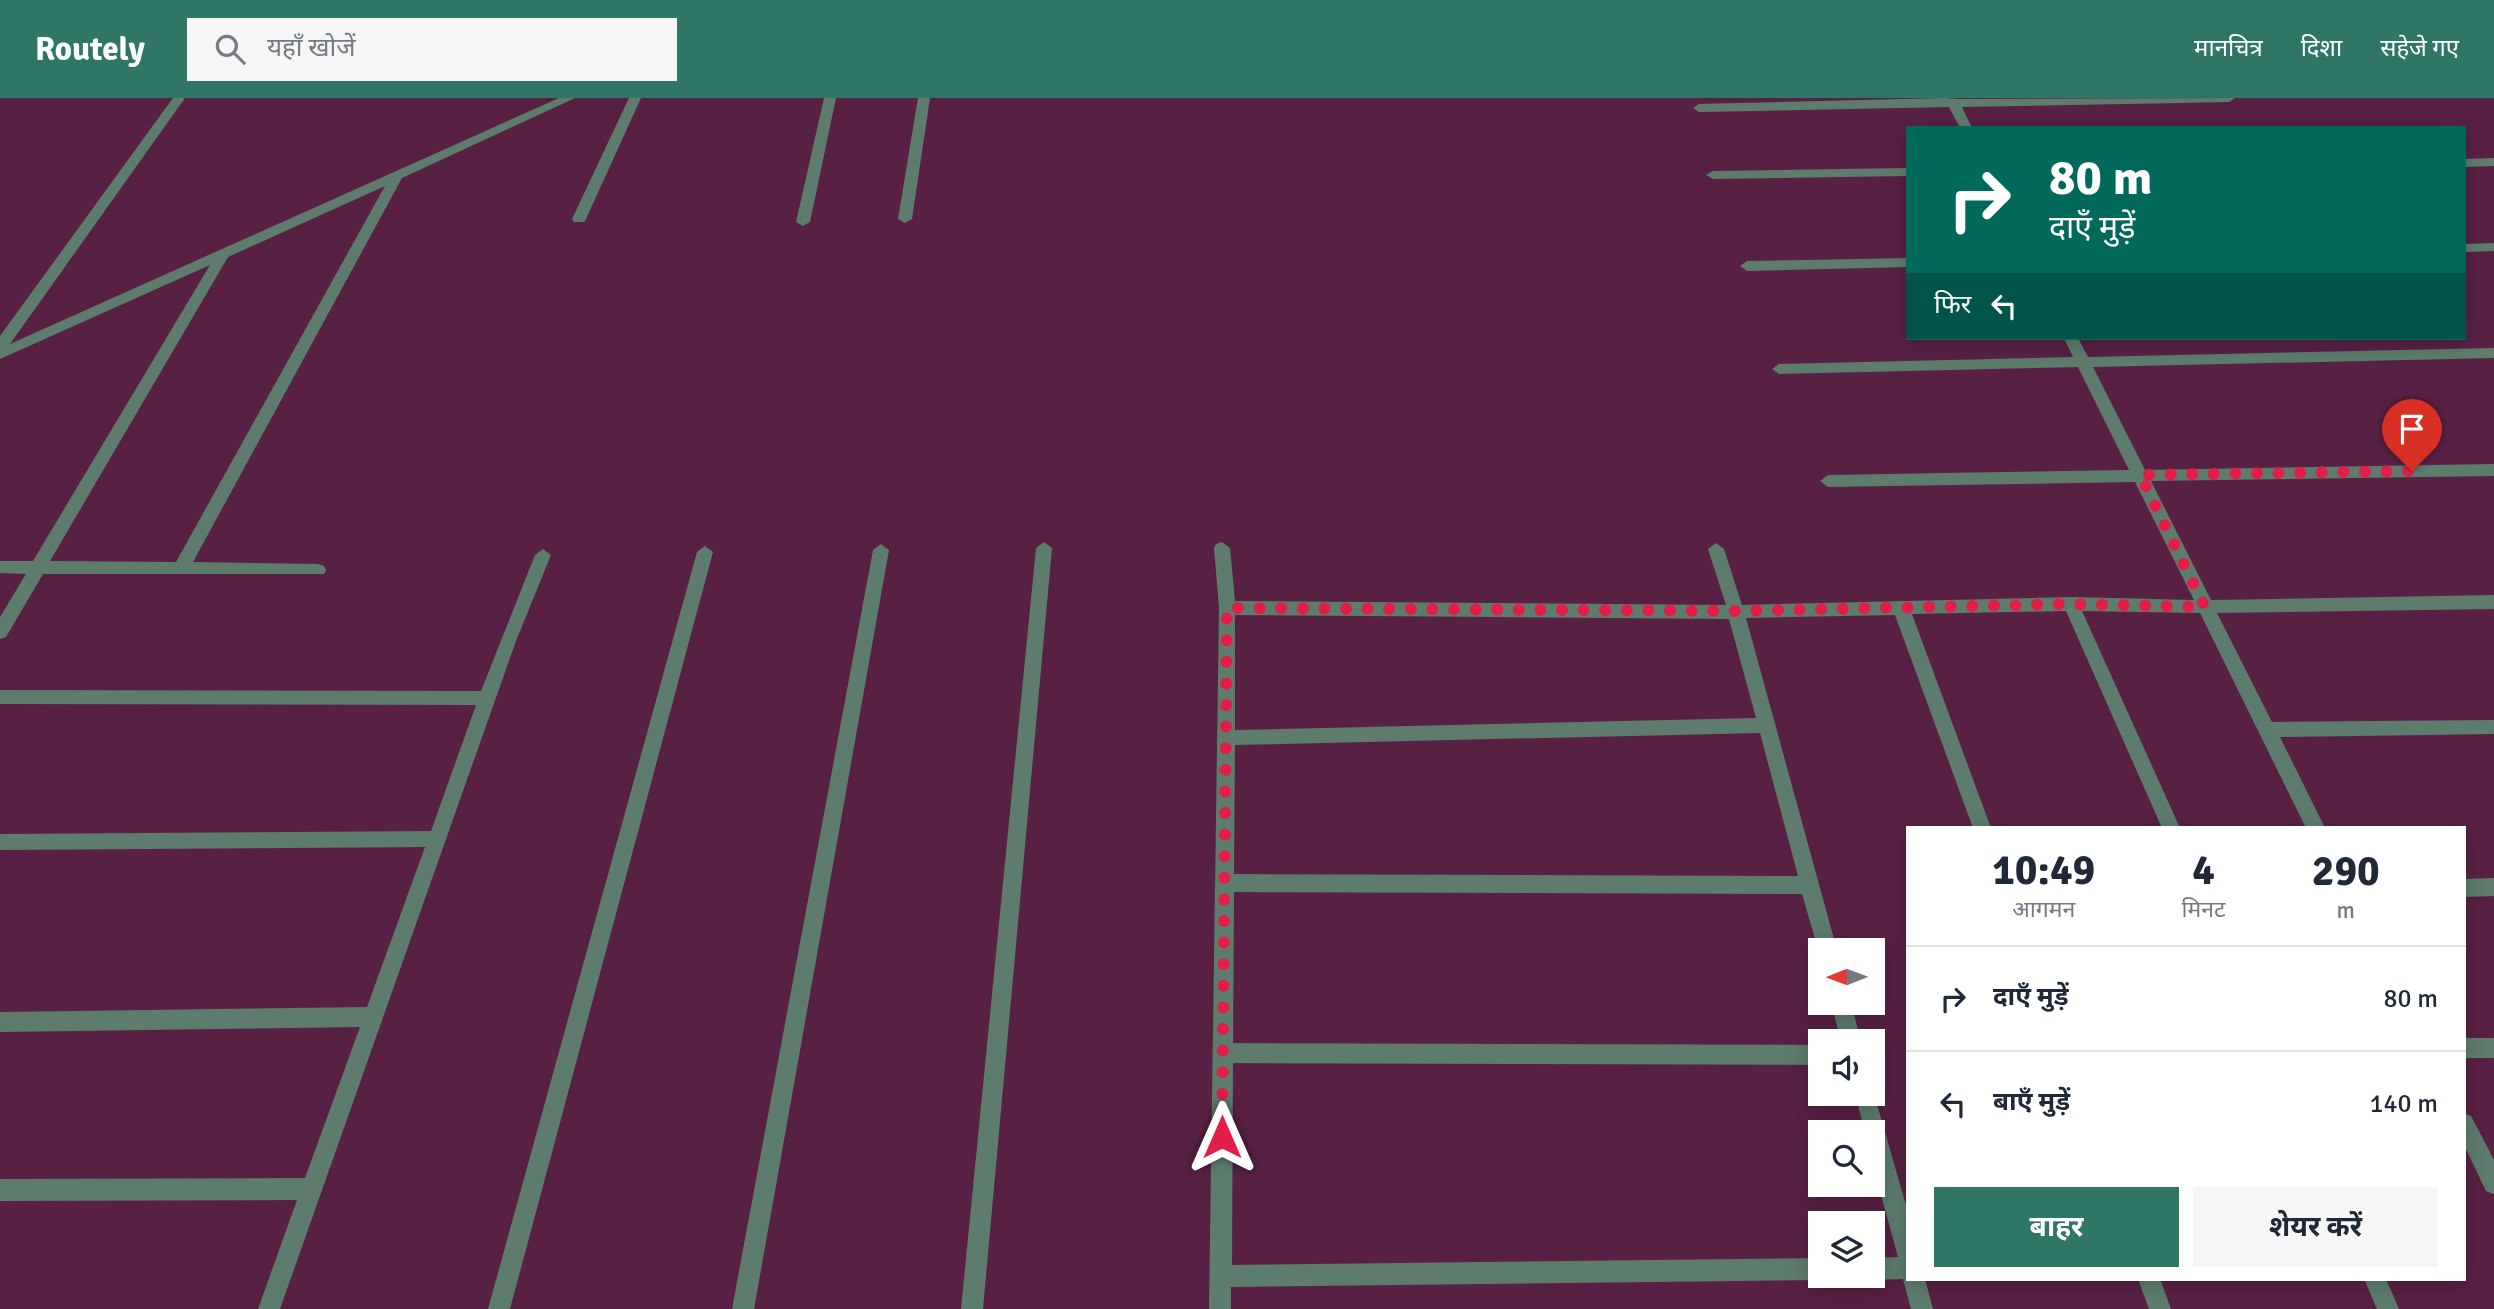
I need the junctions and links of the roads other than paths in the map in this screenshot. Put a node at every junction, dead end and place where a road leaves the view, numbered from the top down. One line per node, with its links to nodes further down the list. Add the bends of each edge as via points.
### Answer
1 (179, 98): 24 (street)
2 (569, 98): 14 (street)
3 (635, 98): 15 (street)
4 (831, 98): 17 (street)
5 (924, 98): 16 (street)
6 (2229, 98): 7 (street)
7 (1951, 100): 8 (street); 9 (street)
8 (1699, 108)
9 (1965, 126)
10 (2494, 162): 11 (street)
11 (2466, 163)
12 (1906, 172): 13 (street)
13 (1713, 175)
14 (397, 176): 20 (street); 40 (street)
15 (579, 219)
16 (905, 219)
17 (803, 222)
18 (2494, 247): 19 (street)
19 (2466, 248)
20 (223, 254): 26 (street); 39 (street)
21 (1906, 262): 22 (street)
22 (1747, 266)
23 (2072, 340): 27 (street)
24 (0, 346)
25 (2494, 353): 27 (street)
26 (0, 355)
27 (2083, 362): 28 (street); 30 (street)
28 (1779, 369)
29 (2494, 470): 30 (street)
30 (2140, 475): 31 (street); 44 (street)
31 (1828, 481)
32 (1044, 548): 87 (street)
33 (1222, 548): 45 (street)
34 (1716, 549): 47 (street)
35 (881, 550): 86 (street)
36 (705, 552): 85 (street)
37 (543, 555): 50 (street)
38 (0, 567): 39 (street)
39 (40, 567): 40 (street); 48 (street)
40 (182, 567): 41 (street)
41 (318, 570)
42 (2494, 602): 44 (street)
43 (2071, 604): 44 (street); 46 (street); 56 (street)
44 (2205, 607): 53 (street)
45 (1227, 608): 47 (street); 54 (street)
46 (1901, 608): 47 (street); 55 (street)
47 (1736, 611): 51 (street)
48 (0, 632)
49 (0, 697): 50 (street)
50 (488, 698): 58 (street)
51 (1767, 725): 54 (street); 61 (street)
52 (2494, 727): 53 (street)
53 (2267, 730): 57 (street)
54 (1226, 737): 60 (street)
55 (1981, 826)
56 (2170, 826)
57 (2315, 826)
58 (438, 839): 59 (street); 65 (street)
59 (0, 842)
60 (1224, 883): 61 (street); 69 (street)
61 (1809, 885): 64 (street)
62 (2494, 887): 63 (street)
63 (2466, 888)
64 (1824, 938)
65 (374, 1017): 66 (street); 74 (street)
66 (0, 1022)
67 (2466, 1048): 68 (street)
68 (2494, 1048)
69 (1223, 1053): 70 (street); 80 (street)
70 (1808, 1055)
71 (1868, 1106): 76 (street)
72 (2466, 1127): 73 (street)
73 (2494, 1183)
74 (313, 1189): 75 (street); 84 (street)
75 (0, 1190)
76 (1906, 1248)
77 (1906, 1268): 79 (street)
78 (1808, 1269): 80 (street)
79 (1885, 1269)
80 (1220, 1276): 88 (street)
81 (1915, 1281): 89 (street)
82 (2150, 1281): 90 (street)
83 (2376, 1281): 91 (street)
84 (269, 1309)
85 (499, 1309)
86 (743, 1309)
87 (972, 1309)
88 (1220, 1309)
89 (1922, 1309)
90 (2160, 1309)
91 (2388, 1309)

